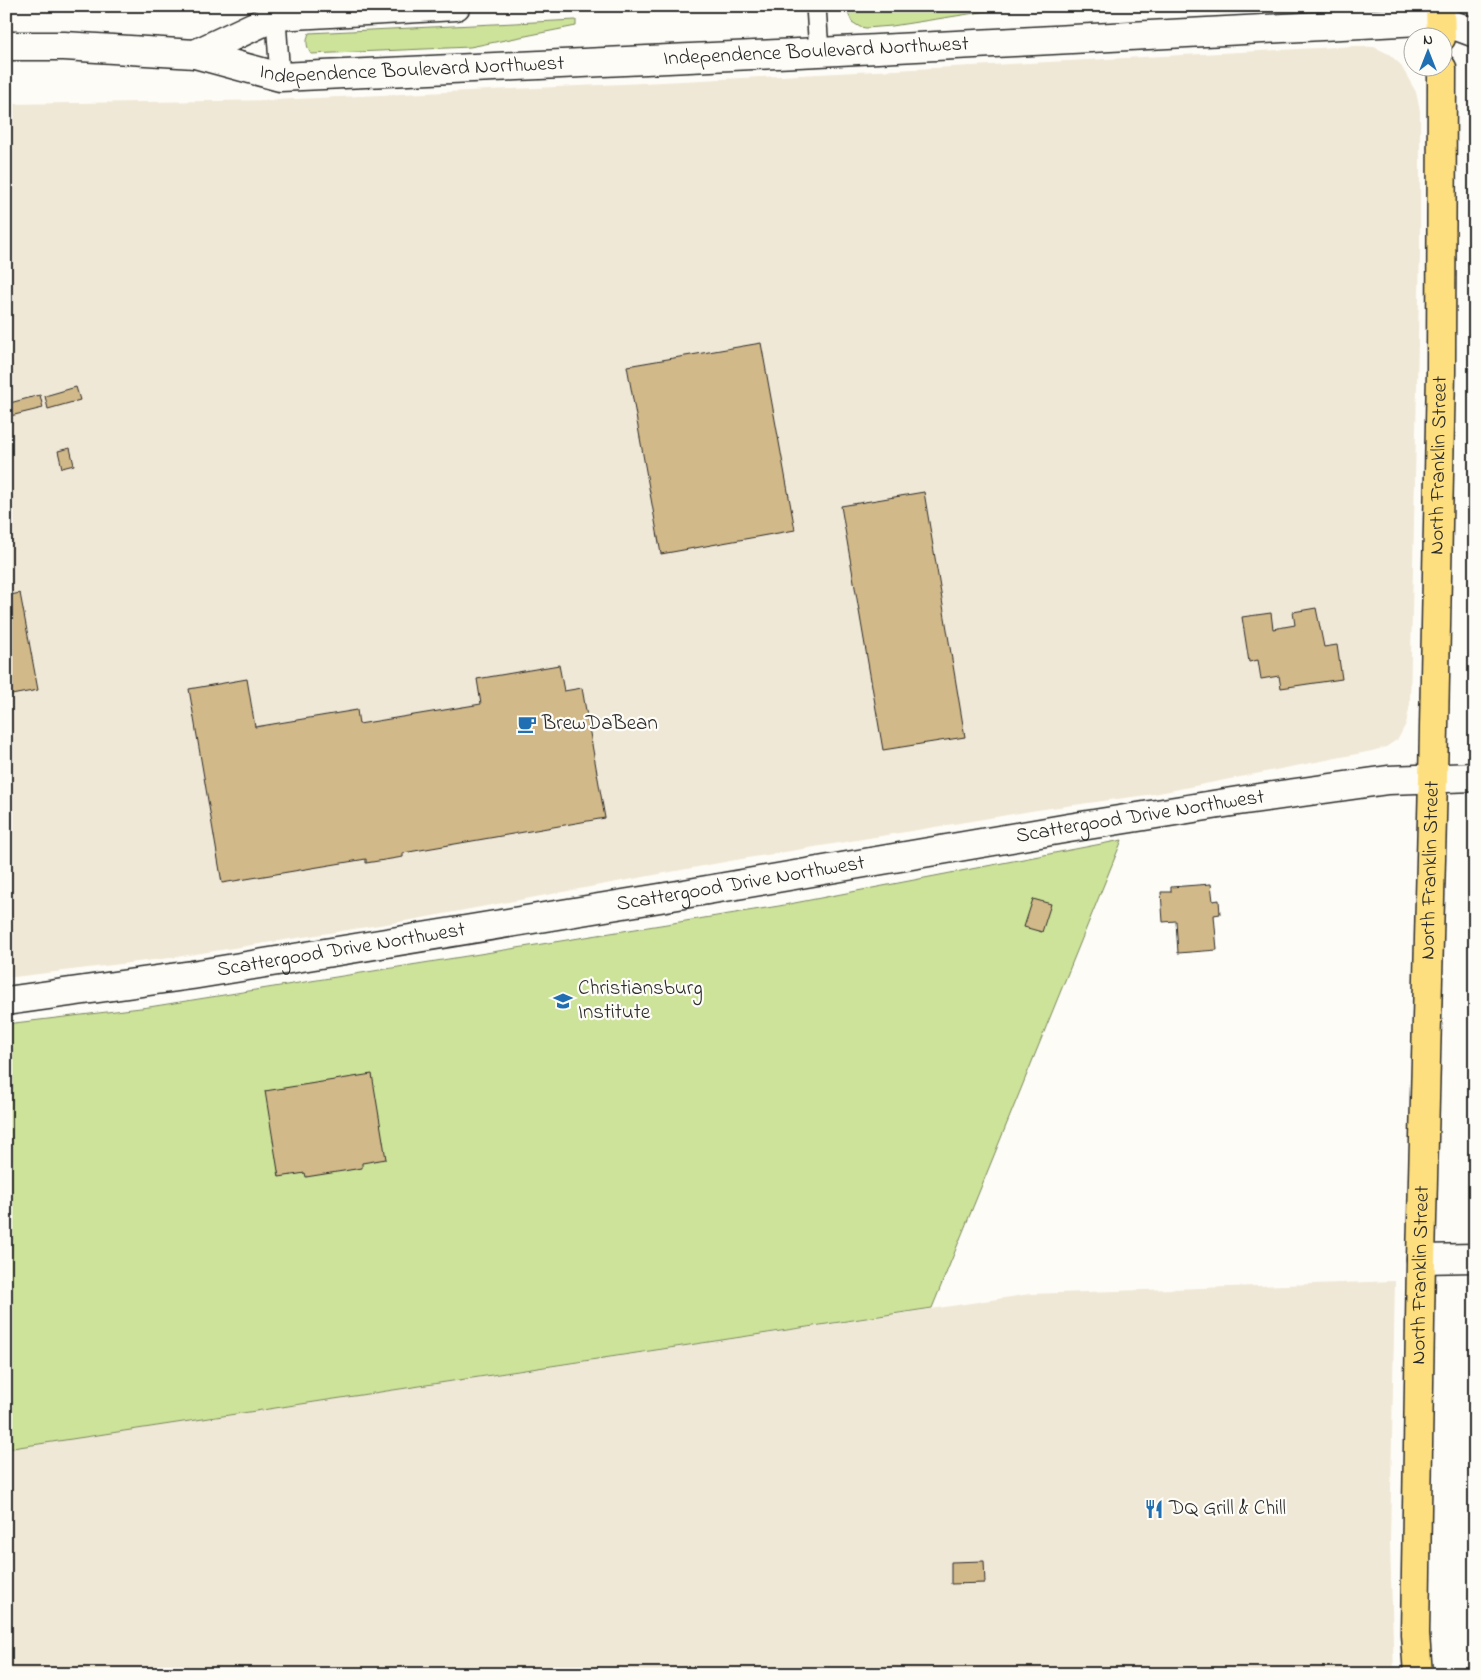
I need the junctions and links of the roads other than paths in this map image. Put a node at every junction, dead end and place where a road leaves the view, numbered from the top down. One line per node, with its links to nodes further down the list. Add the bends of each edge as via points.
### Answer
1 (456, 6): 3 (street, Independence Boulevard Northwest)
2 (816, 6): 7 (lane)
3 (275, 11): 8 (street, Independence Boulevard Northwest); 9 (lane)
4 (1440, 21): 5 (street); 7 (street, Independence Boulevard Northwest)
5 (1475, 33)
6 (6, 46): 8 (street, Independence Boulevard Northwest)
7 (819, 52): 9 (street, Independence Boulevard Northwest)
8 (195, 54): 9 (street, Independence Boulevard Northwest)
9 (280, 77)
10 (1442, 78): 12 (main road, North Franklin Street, via 1441,372)
11 (1475, 777): 12 (street, Scattergood Drive Northwest)
12 (1433, 778): 13 (street, Scattergood Drive Northwest, via 1388,780 1069,828 212,972); 15 (main road, North Franklin Street)
13 (6, 1001)
14 (1475, 1258): 15 (street)
15 (1421, 1259): 16 (main road, North Franklin Street, via 1415,1634)
16 (1418, 1674)

